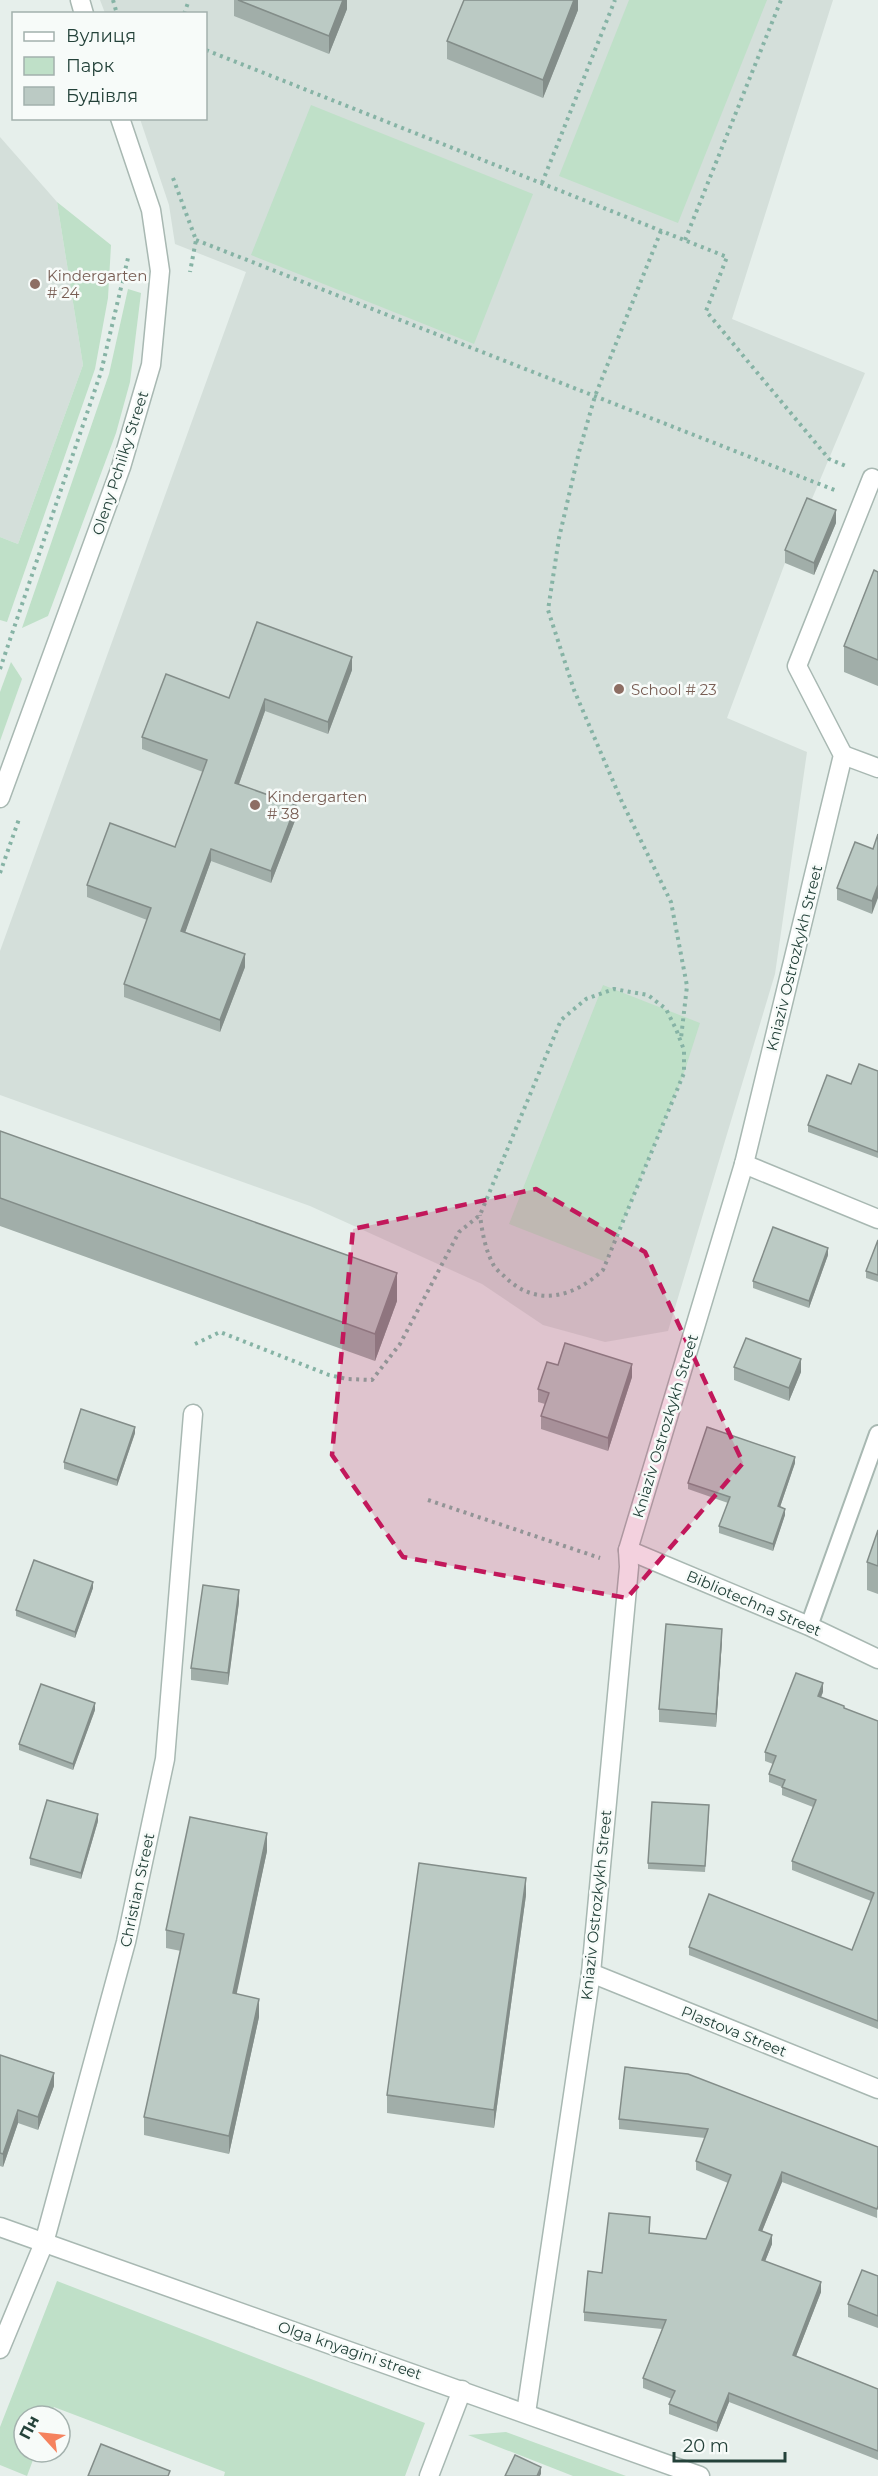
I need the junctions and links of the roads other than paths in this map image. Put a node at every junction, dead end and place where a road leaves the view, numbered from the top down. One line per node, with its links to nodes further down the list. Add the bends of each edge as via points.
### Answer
1 (121, 120): 5 (street, Oleny Pchilky Street, via 151,210 160,271 151,365 122,467)
2 (872, 478): 3 (street, via 797,666)
3 (843, 755): 4 (street); 6 (street, Kniaziv Ostrozkykh Street)
4 (878, 768)
5 (0, 798)
6 (744, 1164): 7 (street); 10 (street, Kniaziv Ostrozkykh Street)
7 (878, 1219)
8 (193, 1414): 16 (street, Christian Street, via 165,1759 126,1942)
9 (878, 1434): 11 (lane)
10 (628, 1559): 11 (street, Bibliotechna Street); 13 (street, Kniaziv Ostrozkykh Street)
11 (809, 1626): 12 (street, Bibliotechna Street)
12 (878, 1659)
13 (591, 1973): 14 (street, Plastova Street); 19 (street, Kniaziv Ostrozkykh Street)
14 (878, 2089)
15 (0, 2227): 16 (street, Olga knyagini street)
16 (44, 2243): 17 (street, Christian Street); 18 (street, Olga knyagini street)
17 (0, 2349)
18 (462, 2390): 19 (street, Olga knyagini street); 20 (street)
19 (526, 2413): 21 (street, Olga knyagini street)
20 (429, 2476)
21 (700, 2476)

